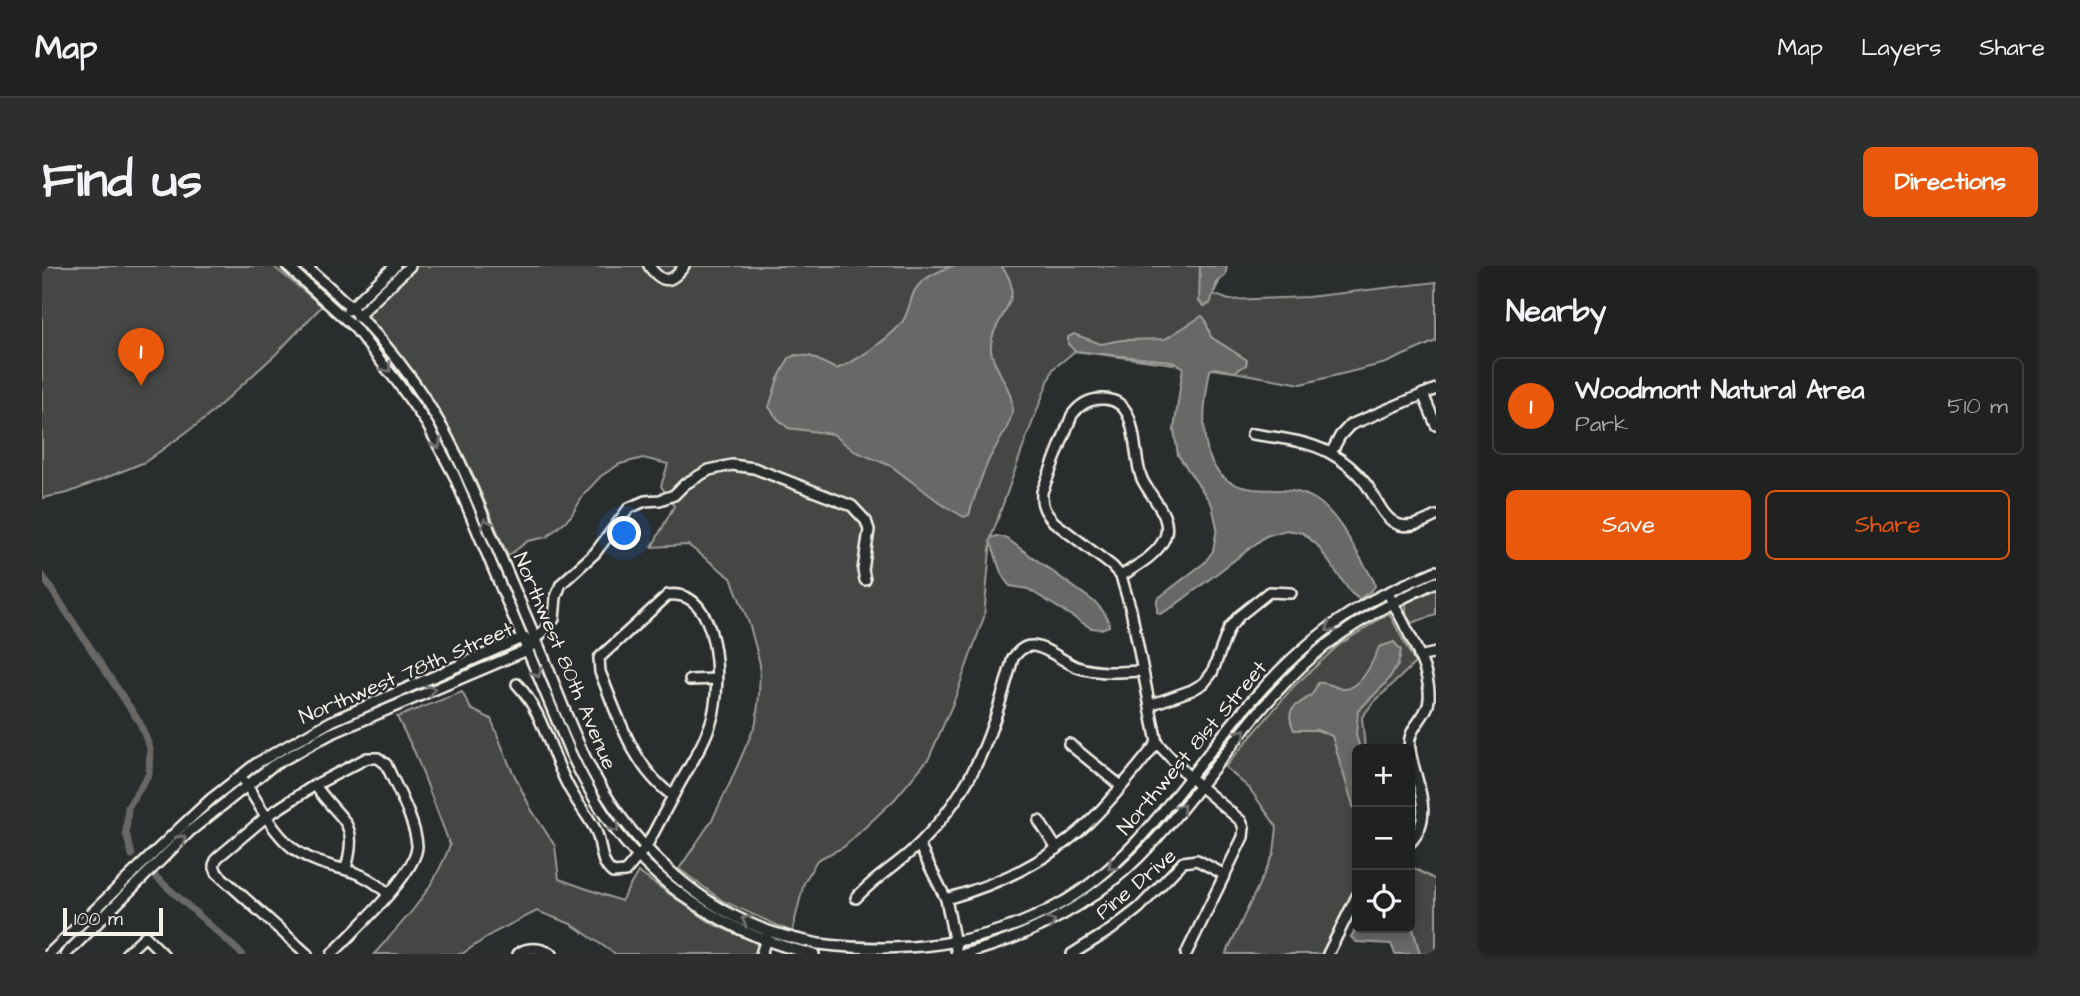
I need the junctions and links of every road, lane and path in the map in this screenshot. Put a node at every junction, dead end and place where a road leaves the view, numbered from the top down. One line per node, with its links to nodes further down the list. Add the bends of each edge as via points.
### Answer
1 (287, 266): 8 (street, Northwest 80th Avenue)
2 (305, 266): 7 (street, Northwest 80th Avenue)
3 (395, 266): 7 (street)
4 (410, 266): 9 (street)
5 (649, 266): 6 (street, via 657,277 670,279)
6 (684, 266)
7 (351, 307): 8 (street); 9 (street, Northwest 80th Avenue)
8 (342, 315): 10 (street, Northwest 80th Avenue)
9 (359, 315): 10 (street); 25 (street, Northwest 80th Avenue, one-way to 9, via 439,422 419,389)
10 (351, 324): 24 (street, Northwest 80th Avenue, one-way to 24, via 427,424 454,475)
11 (1436, 389): 12 (street)
12 (1423, 394): 13 (street); 15 (street, via 1350,425)
13 (1436, 425)
14 (1252, 434): 15 (street)
15 (1331, 453): 16 (street, via 1355,471 1399,524 1414,525)
16 (1436, 516)
17 (1436, 571): 21 (street, Northwest 81st Street)
18 (1121, 576): 18 (street, via 1160,546 1168,525 1135,459 1131,418 1125,408 1108,398 1097,398 1072,415 1042,492 1042,503 1046,514); 29 (street)
19 (865, 580): 25 (street, via 869,530 852,506 754,468 709,470 674,495 629,508 594,553 561,584 554,619)
20 (1436, 582): 23 (street, Northwest 81st Street)
21 (1388, 592): 23 (street); 39 (street, Northwest 81st Street, one-way to 39, via 1306,646 1252,700)
22 (1291, 593): 33 (street, via 1269,592 1239,615 1204,683)
23 (1393, 602): 28 (street); 42 (street, Northwest 81st Street, one-way to 23, via 1295,673 1336,638)
24 (522, 638): 25 (street, Northwest 78th Street); 26 (street, Northwest 80th Avenue); 38 (street, Northwest 78th Street, via 332,721)
25 (536, 639): 26 (street, Northwest 78th Street); 51 (street, Northwest 80th Avenue, via 593,773)
26 (527, 650): 40 (street, Northwest 78th Street, one-way to 26, via 330,734); 53 (street, Northwest 80th Avenue, one-way to 53, via 582,777 617,832)
27 (1436, 653): 28 (street)
28 (1419, 657): 36 (street, via 1430,694 1427,708 1411,731)
29 (1143, 671): 33 (street); 50 (street, via 1097,671 1041,648 1021,649 1013,658 993,728 974,771 963,792)
30 (716, 679): 31 (street); 44 (street, via 713,718); 44 (street, via 708,618 696,602 677,594 661,600 599,657 600,672 636,755 655,782)
31 (690, 680)
32 (517, 684): 53 (street, via 532,702 567,784 594,827 604,863 620,874)
33 (1150, 705): 34 (street)
34 (1157, 743): 39 (street); 43 (street)
35 (1069, 744): 43 (street)
36 (1410, 744)
37 (1415, 770): 46 (street)
38 (240, 776): 40 (street); 66 (street, Northwest 78th Street, via 173,833)
39 (1189, 778): 42 (street); 56 (street, Northwest 81st Street, one-way to 56, via 1137,841)
40 (246, 785): 47 (street); 67 (street, Northwest 78th Street, one-way to 40, via 190,831)
41 (315, 785): 47 (street); 54 (street, via 351,830); 57 (street, via 367,758 386,764 413,827 417,848 405,875)
42 (1199, 785): 55 (street, via 1244,828); 76 (street, Northwest 81st Street, one-way to 42, via 1030,933 1092,897 1139,856)
43 (1121, 786): 52 (street, via 1098,814)
44 (673, 796): 51 (street)
45 (1436, 799): 46 (street)
46 (1423, 801): 49 (street, via 1423,820)
47 (267, 816): 54 (street, via 294,849 318,862); 70 (street, via 216,858 214,865 217,873)
48 (1039, 821): 52 (street)
49 (1415, 837)
50 (919, 845): 58 (street); 59 (street)
51 (646, 847): 53 (street); 61 (street, Northwest 80th Avenue, one-way to 51, via 691,887)
52 (1057, 849): 59 (street, via 1002,881)
53 (639, 856): 63 (street, Northwest 80th Avenue, via 684,896)
54 (346, 868): 57 (street, via 377,883)
55 (1225, 875): 77 (street, Pine Drive, via 1198,860 1184,862 1139,908); 78 (street)
56 (1085, 888): 65 (street, Northwest 80th Avenue, via 1013,927)
57 (388, 894): 71 (street)
58 (856, 898)
59 (946, 900): 65 (street)
60 (1352, 906): 79 (street)
61 (768, 930): 62 (street, Northwest 80th Avenue); 63 (street)
62 (780, 934): 64 (street); 65 (street, Northwest 80th Avenue, via 868,952)
63 (766, 941): 64 (street, Northwest 80th Avenue); 74 (street)
64 (775, 949): 75 (street, Northwest 80th Avenue)
65 (956, 949)
66 (49, 954)
67 (65, 954)
68 (126, 954): 69 (street, via 145,936)
69 (163, 954)
70 (307, 954)
71 (332, 954)
72 (518, 954): 73 (street, via 540,949)
73 (552, 954)
74 (761, 954)
75 (814, 954)
76 (964, 954)
77 (1072, 954)
78 (1186, 954)
79 (1328, 954)

